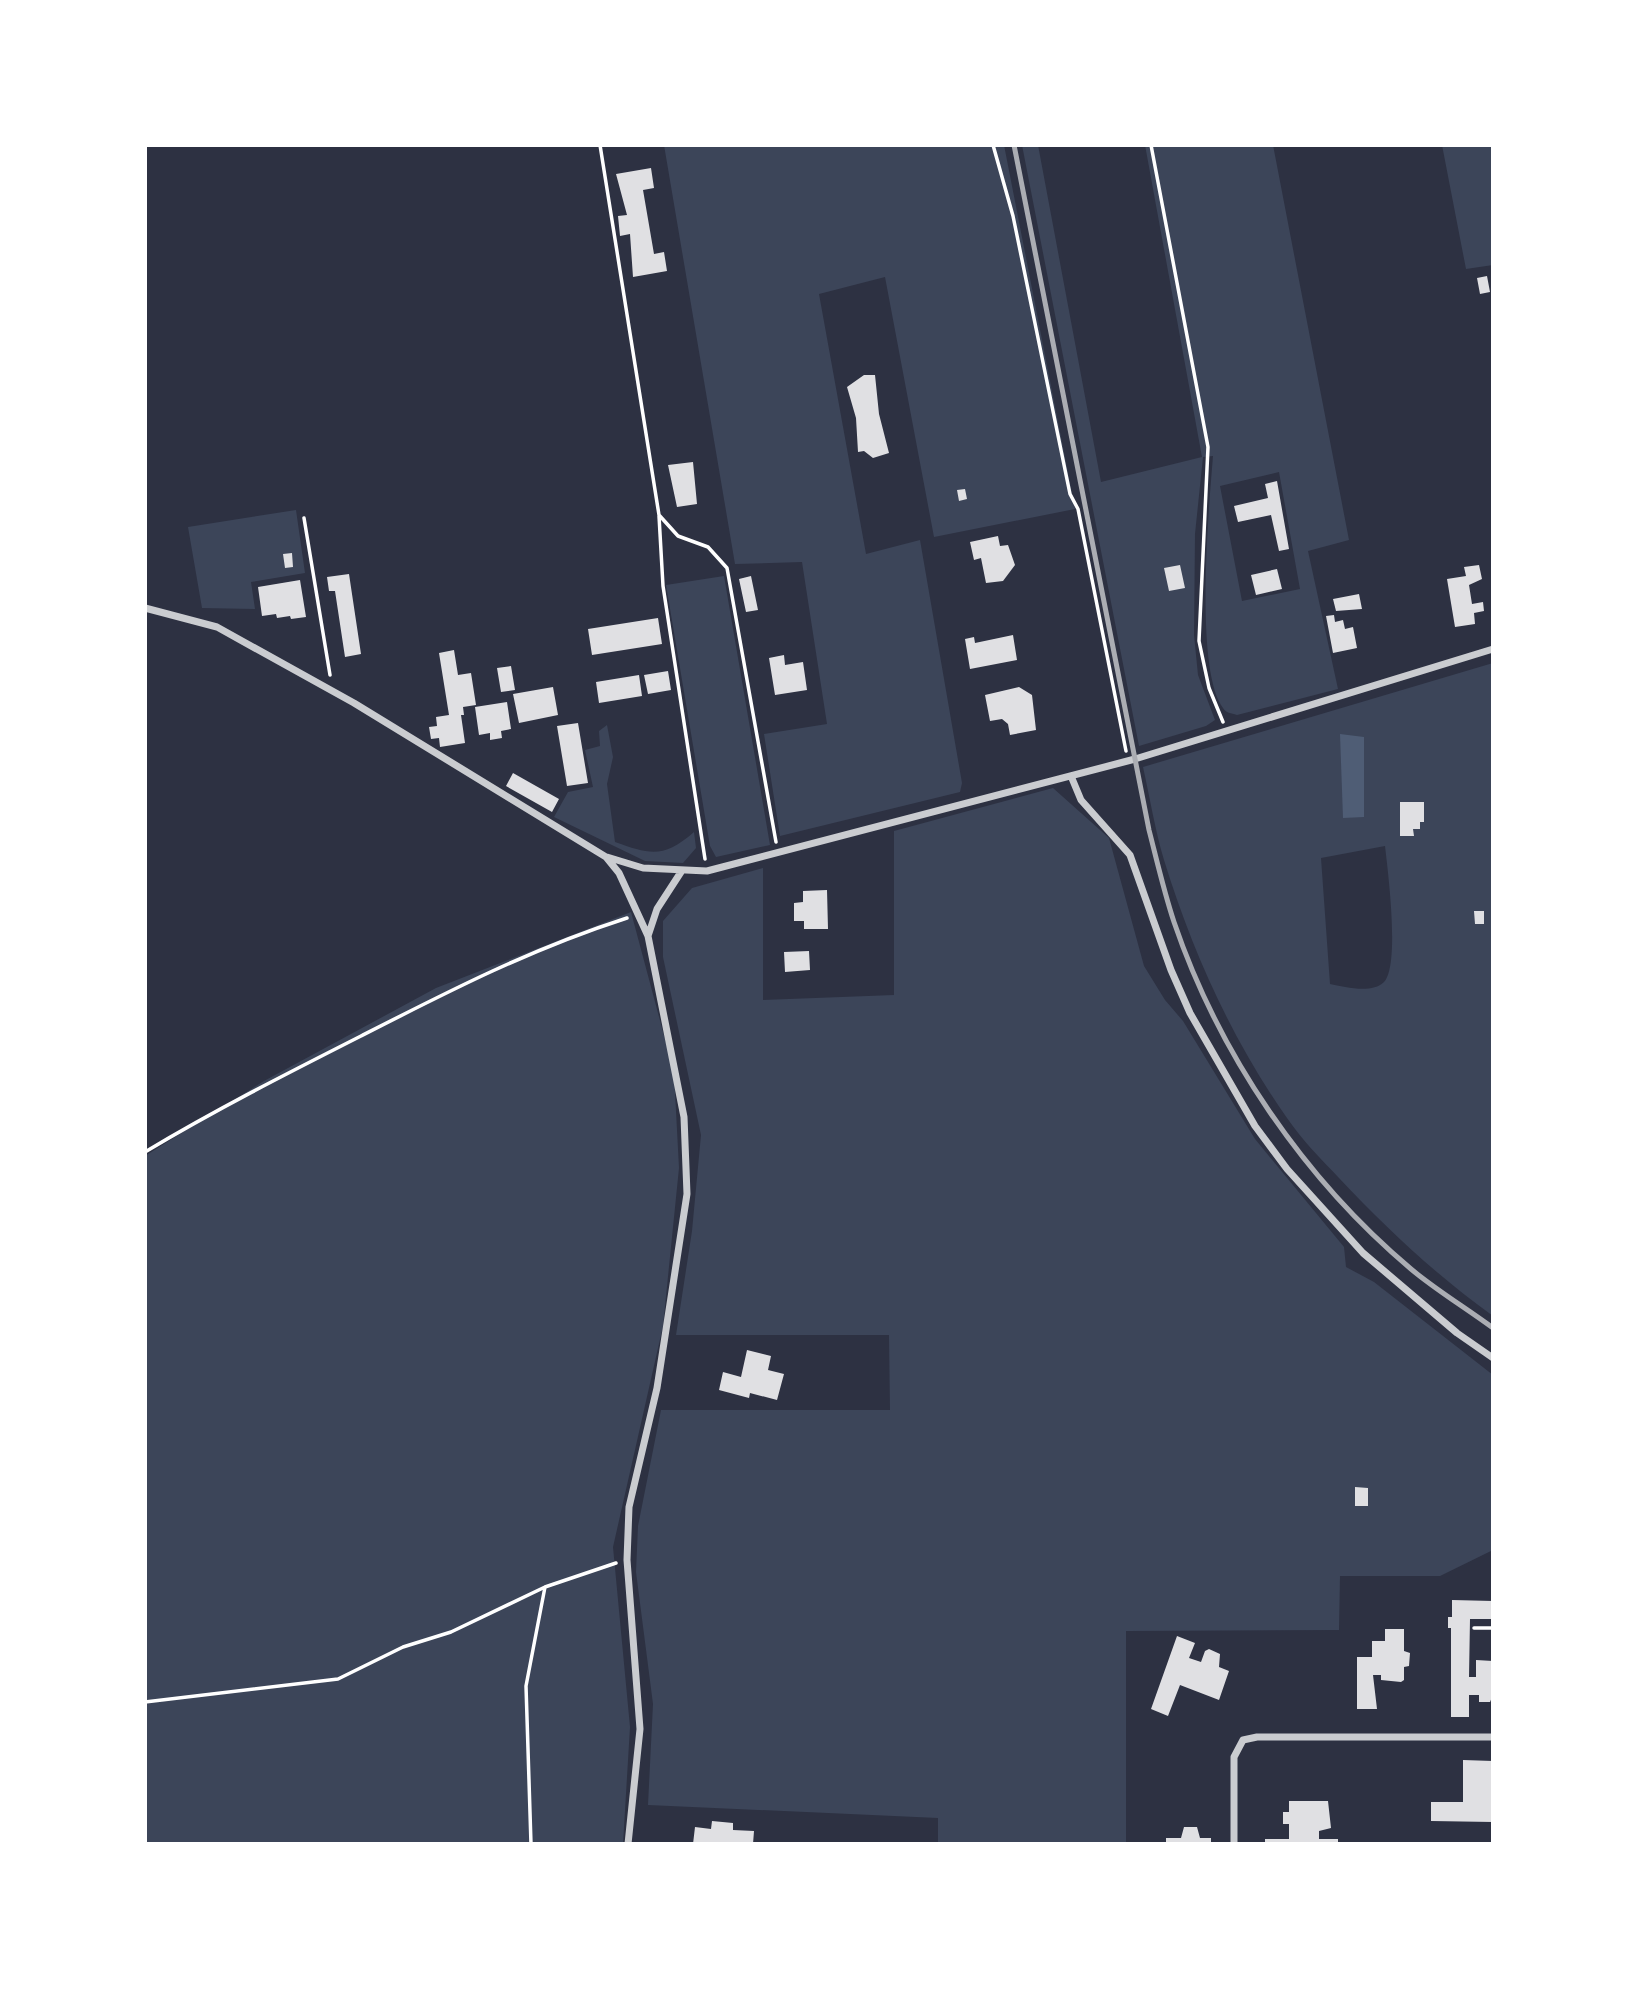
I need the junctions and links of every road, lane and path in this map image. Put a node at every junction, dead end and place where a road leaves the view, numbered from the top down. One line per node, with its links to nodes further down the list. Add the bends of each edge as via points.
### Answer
1 (600, 145): 4 (path)
2 (993, 145): 10 (path, via 1013,216 1070,494 1078,509)
3 (1150, 145): 9 (path, via 1208,447 1199,641 1209,688)
4 (659, 515): 12 (path, via 678,536 708,547 727,568); 14 (path, via 663,586)
5 (304, 518): 8 (path)
6 (145, 608): 8 (street, via 217,627)
7 (1493, 649): 9 (street)
8 (332, 691): 13 (street)
9 (1226, 730): 10 (street)
10 (1129, 760): 11 (street)
11 (1071, 776): 12 (street); 19 (street, via 1082,800 1130,855 1190,1013 1255,1126 1363,1253 1446,1325)
12 (778, 851): 14 (street)
13 (606, 857): 15 (street, via 643,869); 16 (street)
14 (707, 871): 15 (street)
15 (681, 873): 17 (street, via 657,909)
16 (640, 914): 17 (street); 18 (path, via 558,940 505,964)
17 (648, 936): 20 (street, via 684,1117 687,1194 657,1388 629,1507)
18 (145, 1152)
19 (1493, 1358)
20 (626, 1560): 21 (path); 27 (street, via 640,1729)
21 (545, 1587): 24 (path, via 338,1679); 26 (path, via 526,1686)
22 (1474, 1628): 23 (path)
23 (1493, 1628)
24 (145, 1702)
25 (1493, 1737): 28 (street, via 1243,1740 1234,1757)
26 (531, 1844)
27 (628, 1844)
28 (1234, 1844)

